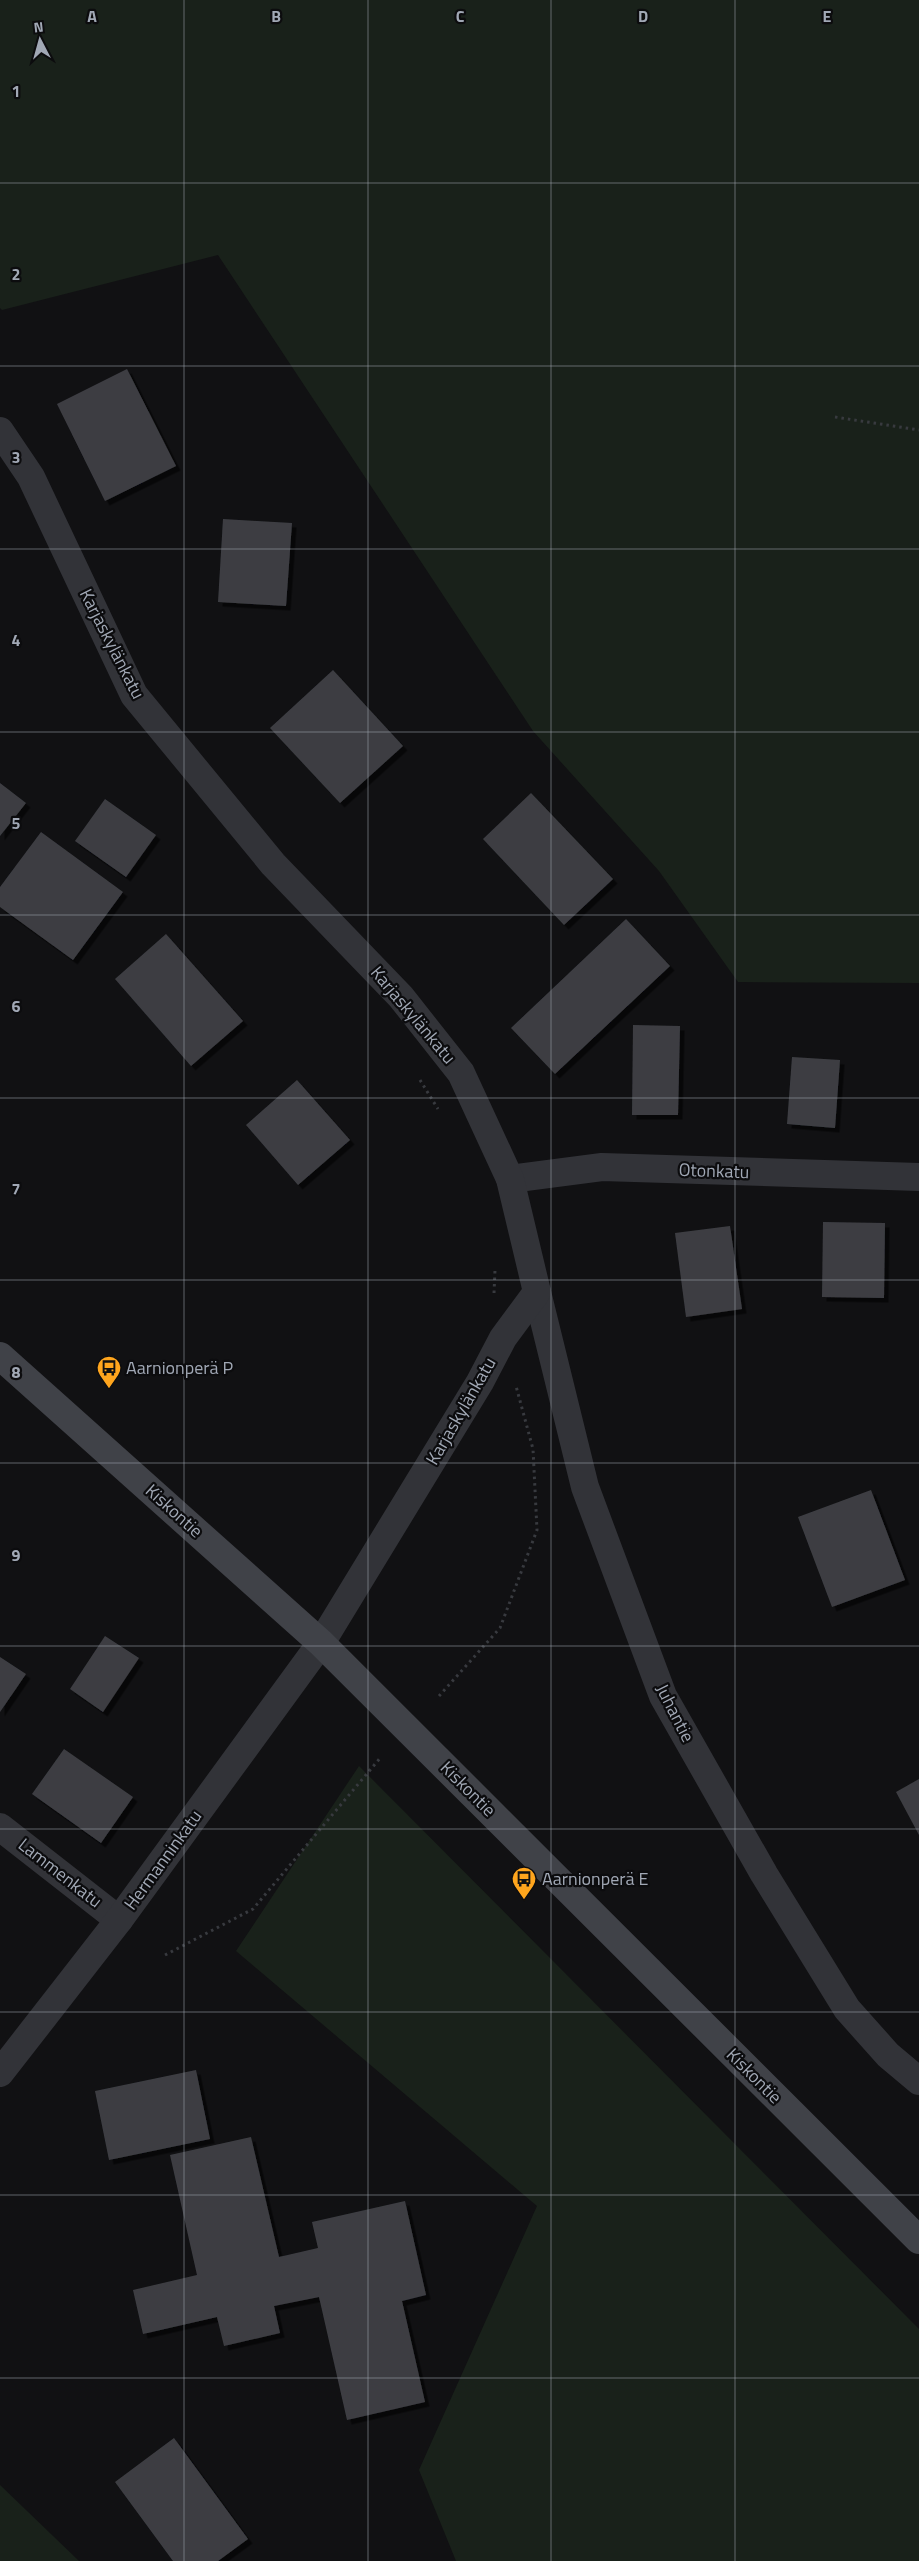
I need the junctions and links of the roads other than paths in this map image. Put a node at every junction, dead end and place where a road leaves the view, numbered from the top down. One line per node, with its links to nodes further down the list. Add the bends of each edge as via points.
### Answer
1 (0, 431): 3 (street, Karjaskylänkatu, via 32,477 134,695 273,864 402,997 455,1065)
2 (919, 1177): 3 (street, Otonkatu, via 602,1167)
3 (510, 1179): 4 (street, Karjaskylänkatu)
4 (537, 1292): 6 (street, Karjaskylänkatu, via 503,1338 480,1382); 10 (street, Juhantie, via 585,1487 663,1696 764,1874 847,2009 888,2054)
5 (0, 1356): 6 (main road, Kiskontie)
6 (321, 1643): 8 (street, Hermanninkatu); 11 (main road, Kiskontie)
7 (0, 1827): 8 (street, Lammenkatu)
8 (119, 1920): 9 (street, Hermanninkatu)
9 (0, 2074)
10 (919, 2081)
11 (919, 2240)

